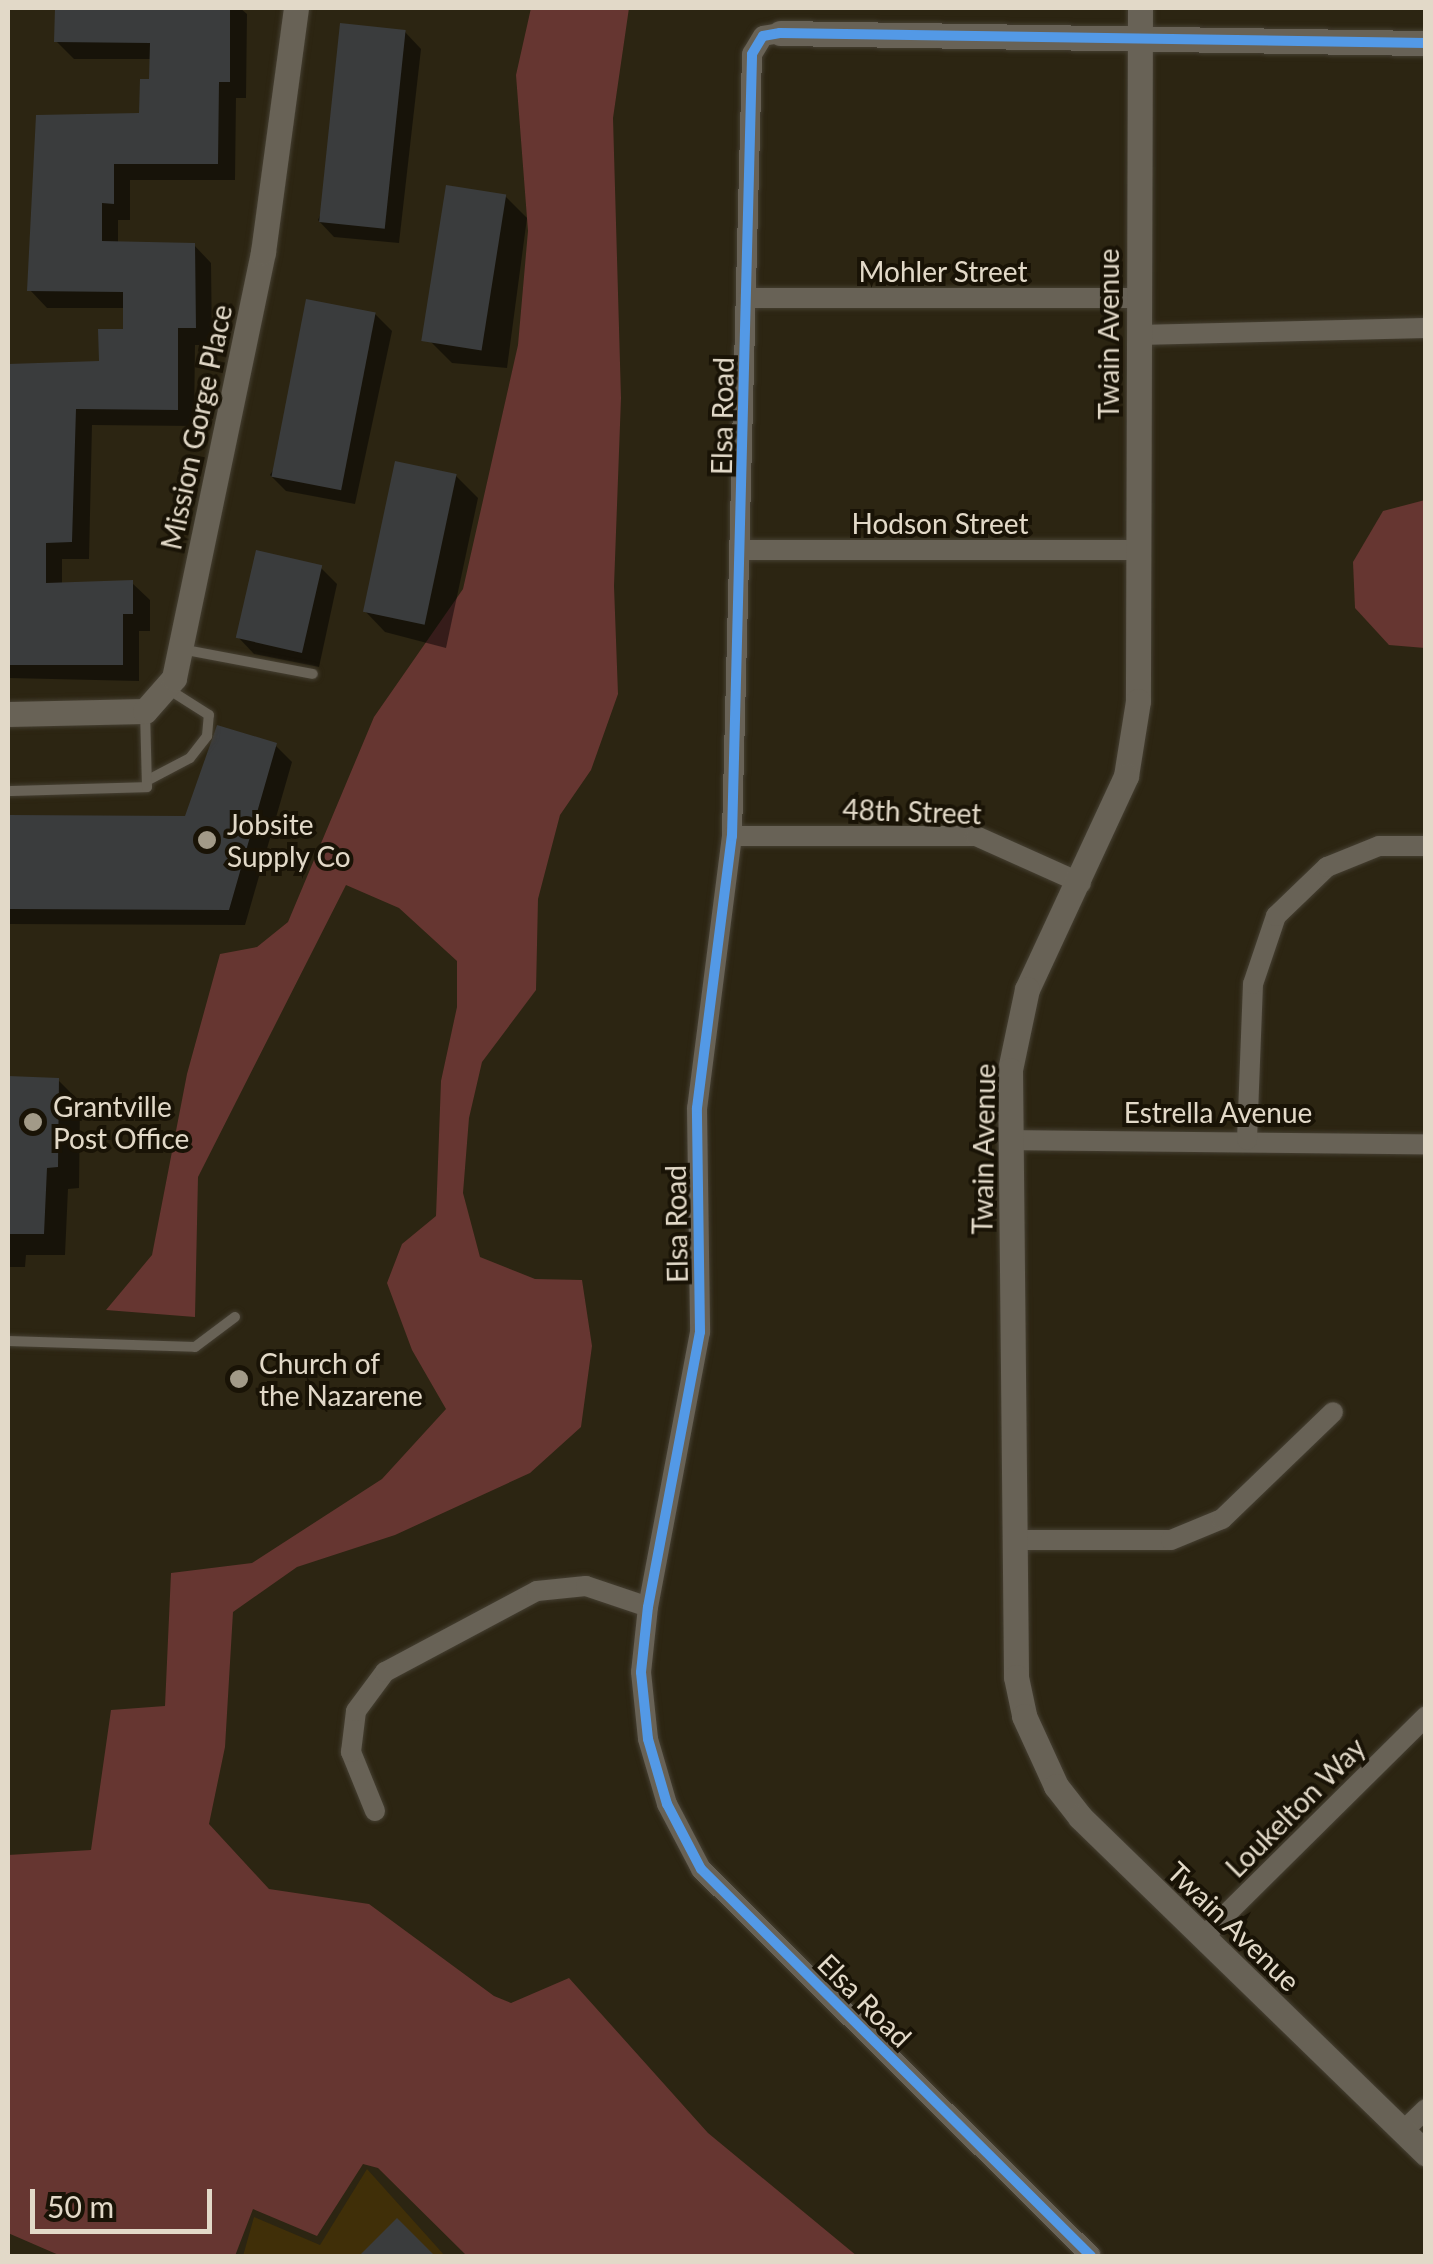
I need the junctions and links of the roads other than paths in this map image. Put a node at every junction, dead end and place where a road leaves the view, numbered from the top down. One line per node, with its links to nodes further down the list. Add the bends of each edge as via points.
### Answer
1 (296, 8): 12 (street, Mission Gorge Place, via 263,252)
2 (1140, 8): 4 (street, Twain Avenue)
3 (780, 34): 4 (street); 6 (street, Elsa Road, via 763,36 752,54)
4 (1139, 41): 5 (street); 7 (street, Twain Avenue)
5 (1426, 43)
6 (748, 298): 7 (street, Mohler Street); 10 (street, Elsa Road)
7 (1138, 298): 9 (street, Twain Avenue)
8 (1426, 328): 9 (street)
9 (1138, 335): 11 (street, Twain Avenue)
10 (741, 550): 11 (street, Hodson Street); 19 (street, Elsa Road, via 732,675)
11 (1138, 550): 21 (street, Twain Avenue, via 1138,701 1129,757)
12 (180, 648): 13 (lane); 14 (street, Mission Gorge Place)
13 (313, 674)
14 (167, 689): 15 (street, Mission Gorge Place); 17 (lane, via 209,715 207,736 190,758)
15 (145, 711): 16 (street); 17 (lane)
16 (8, 714)
17 (150, 779): 18 (lane, via 139,791)
18 (8, 791)
19 (732, 836): 21 (street, 48th Street, via 976,836 1012,846); 29 (street, Elsa Road, via 697,1108 700,1332)
20 (1426, 846): 23 (street, via 1379,846 1327,867 1276,916 1253,984)
21 (1081, 883): 22 (street, Twain Avenue, via 1027,989 1010,1070)
22 (1010, 1140): 23 (street, Estrella Avenue); 28 (street, Twain Avenue)
23 (1247, 1140): 24 (street, Estrella Avenue)
24 (1426, 1144)
25 (235, 1317): 26 (lane, via 195,1347)
26 (8, 1340)
27 (1333, 1412): 28 (street, via 1222,1519 1172,1540)
28 (1014, 1540): 32 (street, Twain Avenue, via 1016,1677 1024,1716 1056,1786)
29 (648, 1607): 31 (street, via 586,1586 537,1591 384,1672 356,1711 351,1752); 36 (street, Elsa Road, via 641,1672 648,1740 668,1804 701,1870)
30 (1426, 1716): 32 (street, Loukelton Way)
31 (375, 1811)
32 (1202, 1937): 34 (street, Twain Avenue)
33 (1426, 2109): 34 (street)
34 (1402, 2132): 35 (street, Twain Avenue)
35 (1426, 2154)
36 (1091, 2256)

